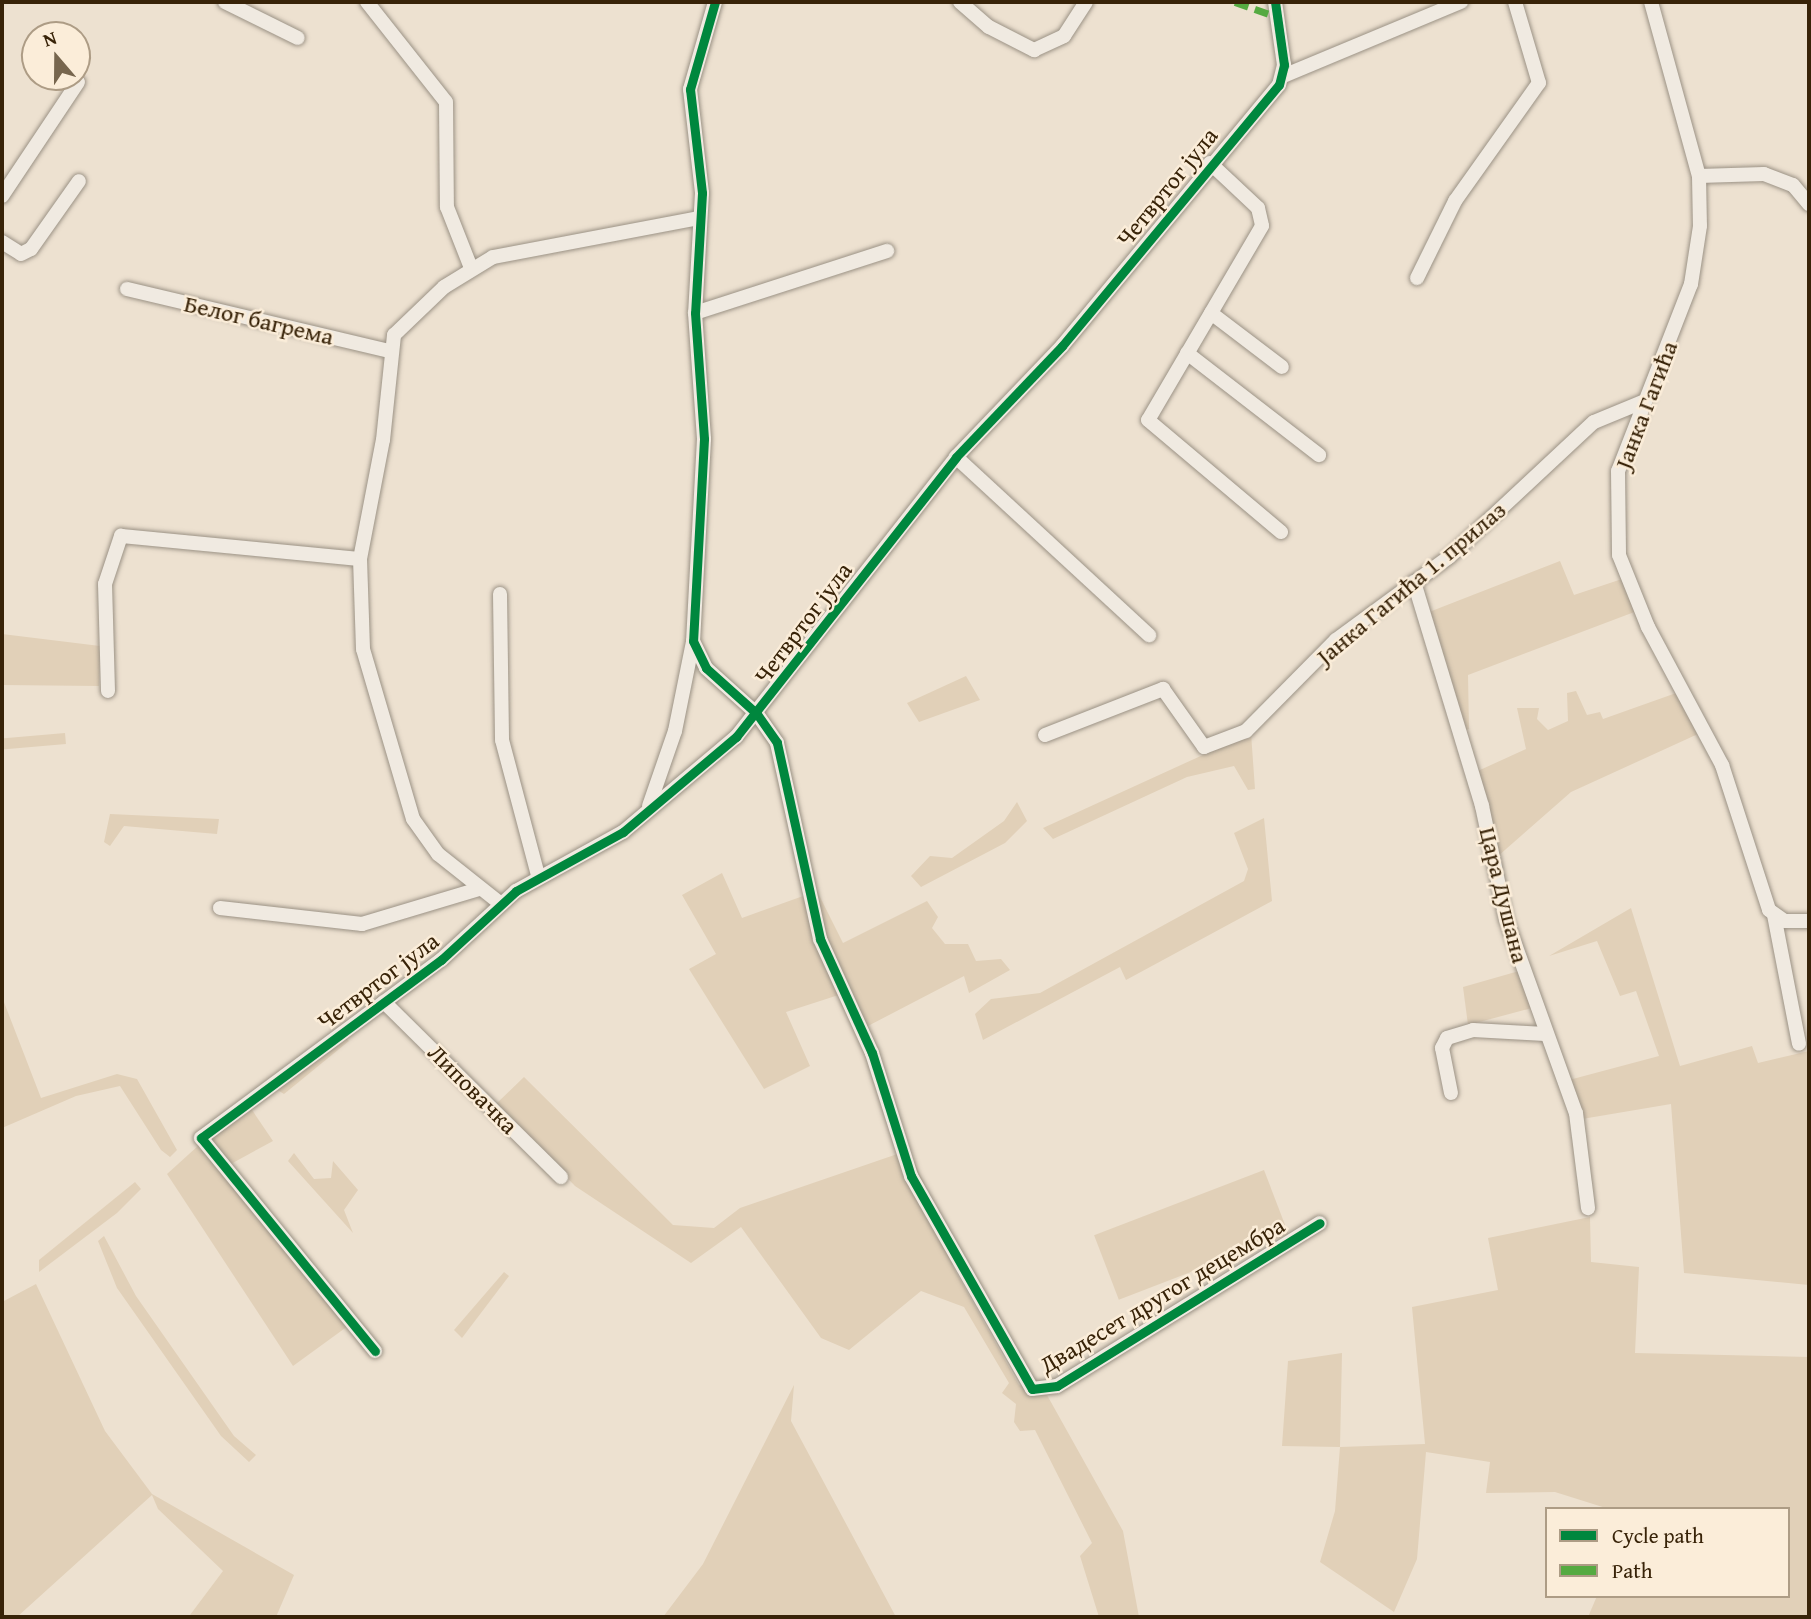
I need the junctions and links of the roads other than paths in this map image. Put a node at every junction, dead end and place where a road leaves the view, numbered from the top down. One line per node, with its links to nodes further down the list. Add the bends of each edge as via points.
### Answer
1 (225, 2): 10 (street)
2 (368, 2): 21 (street, via 446,102 447,207)
3 (715, 2): 18 (street, via 690,89)
4 (960, 2): 5 (street, via 989,27 1034,50 1063,36)
5 (1086, 2)
6 (1275, 2): 11 (street)
7 (1461, 2): 11 (street)
8 (1515, 2): 22 (street, via 1539,83 1455,201)
9 (1651, 2): 14 (street, Јанка Гагића)
10 (298, 38)
11 (1283, 76): 13 (street, Четвртог јула)
12 (72, 91): 16 (street)
13 (1210, 163): 25 (street, via 1258,208 1262,226); 31 (street, Четвртог јула, via 1062,346)
14 (1699, 176): 17 (street, via 1764,174 1793,185); 29 (street, Јанка Гагића, via 1700,226 1691,284)
15 (79, 181): 19 (street, via 31,249 21,254)
16 (2, 196)
17 (1809, 204)
18 (699, 218): 21 (street, via 493,257); 24 (street)
19 (2, 242)
20 (887, 251): 24 (street)
21 (471, 268): 26 (street, via 398,326)
22 (1417, 278)
23 (127, 289): 26 (street, Белог багрема)
24 (695, 313): 37 (street, via 704,439)
25 (1211, 313): 27 (street); 28 (street)
26 (390, 351): 33 (street, via 383,440)
27 (1188, 353): 30 (street); 32 (street, via 1150,427)
28 (1282, 368)
29 (1645, 401): 34 (street, Јанка Гагића 1. прилаз, via 1594,422 1479,532); 46 (street, Јанка Гагића, via 1618,471 1619,555 1648,627 1722,765)
30 (1319, 455)
31 (956, 457): 36 (street); 39 (street, Четвртог јула)
32 (1281, 532)
33 (360, 559): 38 (street, via 121,536 105,584); 43 (street, via 363,649 401,792 424,837)
34 (1414, 582): 40 (street, Јанка Гагића 1. прилаз, via 1336,640 1246,731 1215,746 1201,745 1163,689); 49 (street, Цара Душана, via 1482,806 1506,919)
35 (500, 594): 42 (street, via 502,740)
36 (1149, 635)
37 (693, 641): 39 (street, Двадесет другог децембра, via 706,668); 41 (street, via 675,732)
38 (108, 691)
39 (757, 714): 41 (street, Четвртог јула, via 715,757); 54 (street, Двадесет другог децембра, via 786,764 820,939 872,1053 911,1176 1022,1381 1032,1389 1057,1386)
40 (1045, 734)
41 (649, 806): 42 (street, Четвртог јула, via 623,832)
42 (538, 875): 44 (street, Четвртог јула)
43 (479, 889): 44 (street); 45 (street, via 362,924)
44 (501, 904): 48 (street, Четвртог јула)
45 (220, 908)
46 (1774, 915): 47 (street); 50 (street, Јанка Гагића)
47 (1809, 921)
48 (384, 1002): 52 (street, Липовачка); 55 (street, Четвртог јула, via 201,1138)
49 (1545, 1034): 51 (street, via 1473,1030 1447,1038 1442,1048); 53 (street, Цара Душана, via 1576,1113)
50 (1799, 1044)
51 (1451, 1093)
52 (561, 1177)
53 (1588, 1208)
54 (1320, 1223)
55 (375, 1351)

